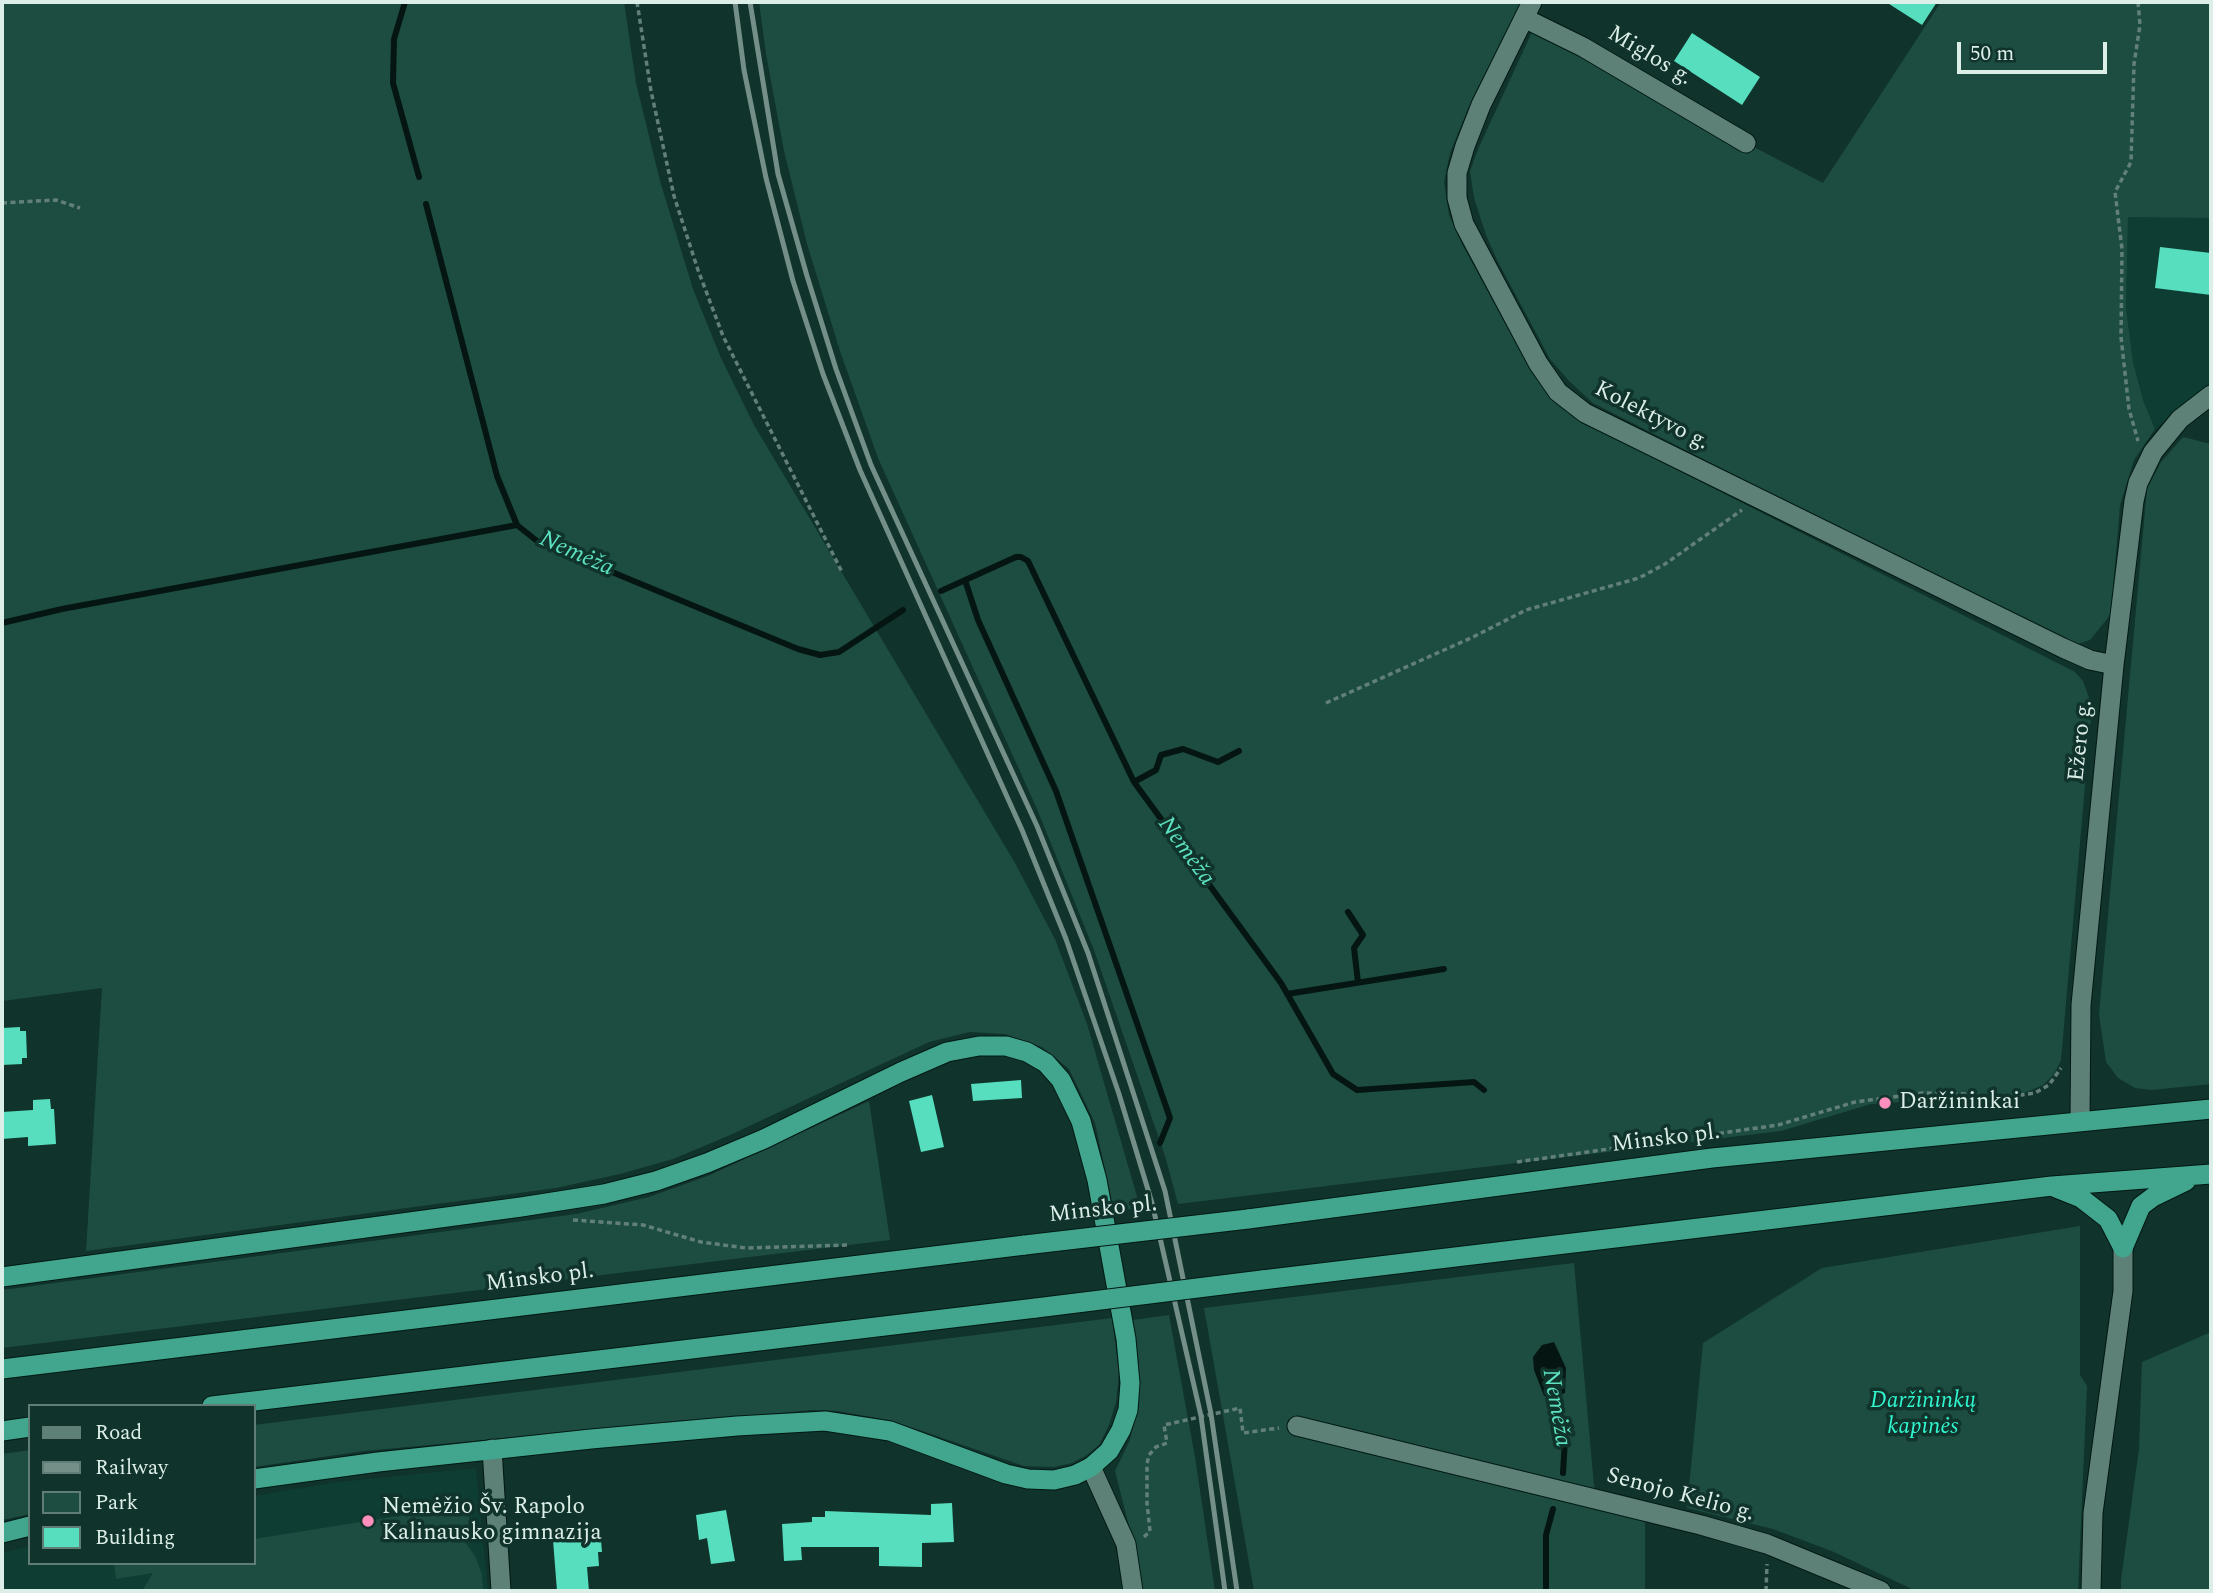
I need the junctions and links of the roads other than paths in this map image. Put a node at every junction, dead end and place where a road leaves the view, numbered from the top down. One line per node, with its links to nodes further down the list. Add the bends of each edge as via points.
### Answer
1 (1528, 10): 2 (street, Miglos g.); 4 (street, Kolektyvo g., via 1481,105 1457,173 1457,198 1464,223 1558,392 1585,413 2063,648)
2 (1746, 143)
3 (2211, 395): 4 (street, Ežero g., via 2179,419 2146,466 2134,501)
4 (2114, 665): 6 (street, Ežero g., via 2081,1005)
5 (2211, 1109): 6 (highway, Minsko pl.)
6 (2080, 1121): 11 (highway, Minsko pl., bridge, via 1712,1158 1248,1219)
7 (2204, 1175): 8 (highway); 9 (highway, via 2141,1206)
8 (2052, 1186): 9 (highway, via 2081,1198 2108,1219); 12 (highway, bridge)
9 (2123, 1248): 24 (street, via 2123,1291 2093,1513)
10 (2, 1277): 17 (highway, via 604,1194 656,1181 764,1139 947,1052 1006,1046 1046,1063 1061,1080 1081,1121 1097,1180 1130,1383 1121,1430)
11 (2, 1369)
12 (229, 1404)
13 (1297, 1426): 23 (street, Senojo Kelio g., via 1701,1525 1767,1544)
14 (28, 1427): 15 (highway)
15 (2, 1431)
16 (492, 1450): 17 (highway, via 825,1421 890,1431 1028,1479 1054,1480); 18 (highway); 21 (street)
17 (1091, 1467): 22 (street, via 1126,1544)
18 (256, 1479)
19 (28, 1526): 20 (highway)
20 (2, 1533)
21 (501, 1591)
22 (1133, 1591)
23 (1881, 1591)
24 (2091, 1591)

